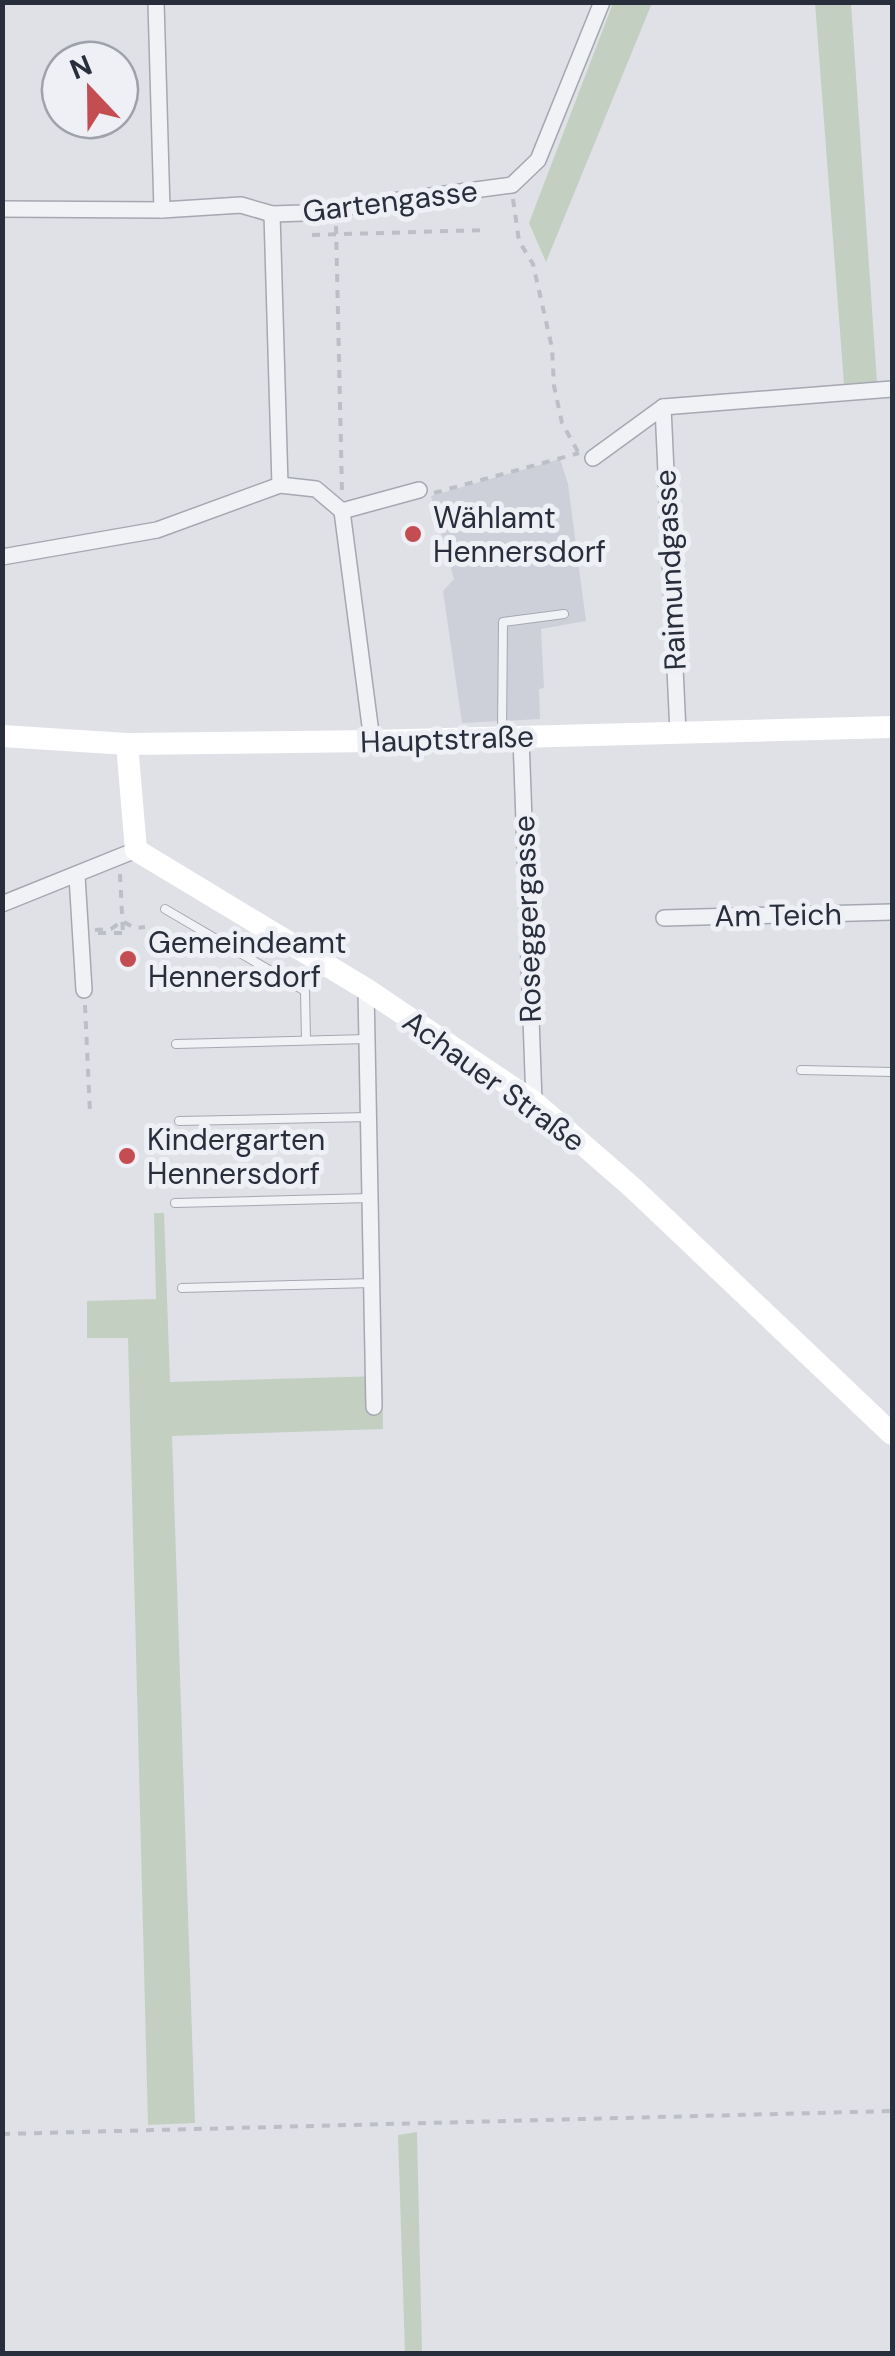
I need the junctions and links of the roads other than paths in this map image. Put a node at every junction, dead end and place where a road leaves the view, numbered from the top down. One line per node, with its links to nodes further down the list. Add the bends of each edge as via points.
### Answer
1 (156, 2): 4 (street)
2 (602, 2): 5 (street, Gartengasse, via 538,160 512,185)
3 (2, 210): 4 (street, Gartengasse)
4 (162, 210): 5 (street, Gartengasse, via 241,205)
5 (272, 214): 9 (street)
6 (892, 390): 7 (street)
7 (662, 407): 8 (street); 15 (street, Raimundgasse)
8 (585, 455)
9 (280, 485): 11 (street, via 316,489); 12 (street, via 158,530)
10 (419, 490): 11 (street)
11 (342, 512): 18 (street)
12 (2, 557)
13 (564, 614): 17 (lane, via 504,622)
14 (892, 728): 15 (street, Hauptstraße)
15 (678, 732): 17 (street, Hauptstraße)
16 (2, 736): 19 (street, Hauptstraße)
17 (511, 737): 18 (street, Hauptstraße); 33 (street, Roseggergasse)
18 (372, 742): 19 (street, Hauptstraße)
19 (127, 744): 20 (street)
20 (136, 850): 21 (street); 27 (street, Achauer Straße)
21 (77, 876): 22 (street); 26 (street)
22 (2, 904)
23 (165, 909): 29 (lane, via 305,991)
24 (892, 912): 25 (street, Am Teich)
25 (664, 918)
26 (84, 990)
27 (366, 990): 28 (street); 33 (street, Achauer Straße)
28 (367, 1038): 29 (lane); 34 (street)
29 (306, 1040): 30 (lane)
30 (176, 1044)
31 (802, 1070): 32 (lane)
32 (892, 1072)
33 (534, 1102): 41 (street, Achauer Straße)
34 (369, 1117): 35 (lane); 36 (street)
35 (179, 1121)
36 (370, 1198): 37 (lane); 38 (street)
37 (175, 1203)
38 (372, 1283): 39 (lane); 40 (street)
39 (182, 1288)
40 (374, 1407)
41 (892, 1434)

